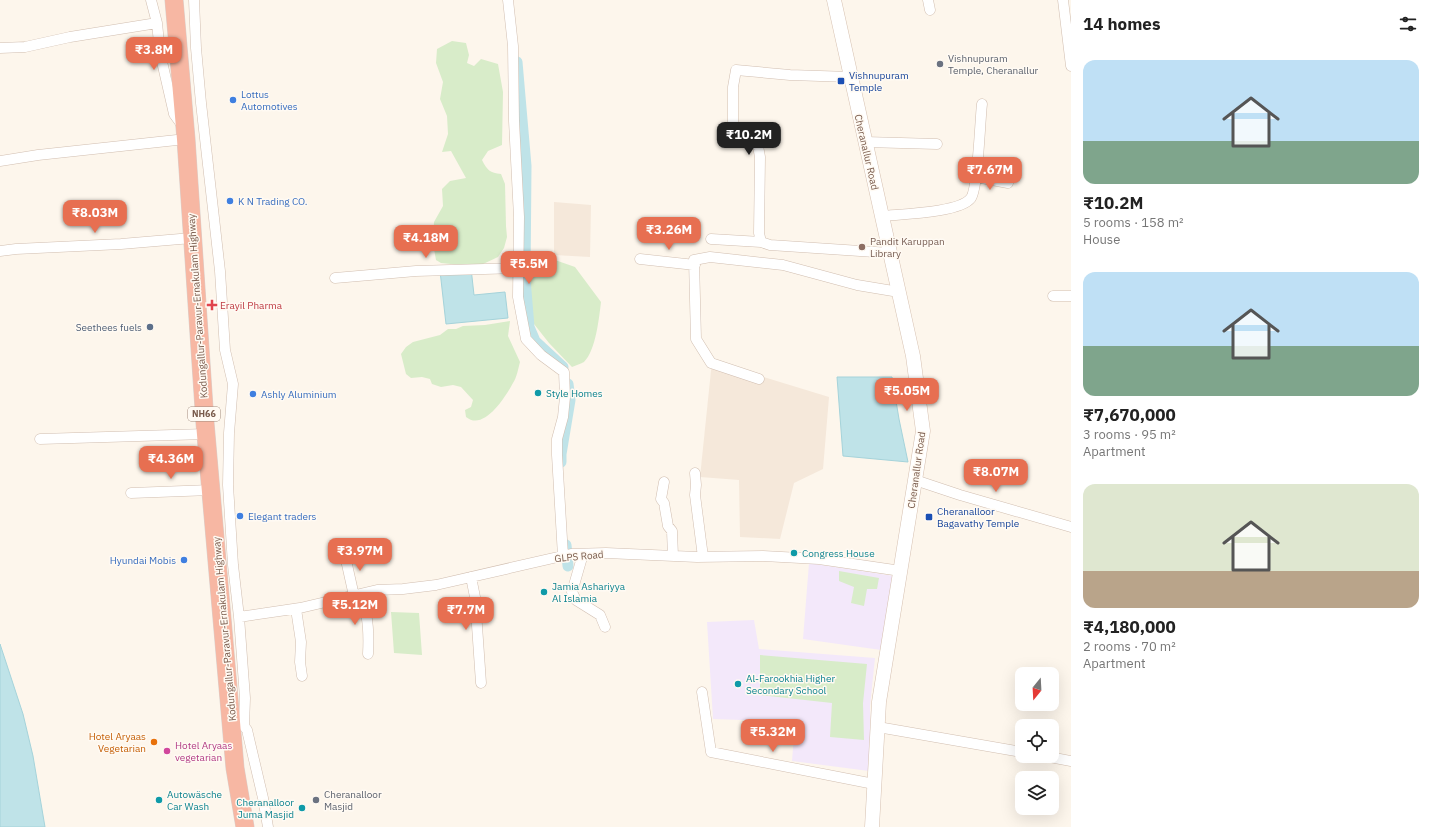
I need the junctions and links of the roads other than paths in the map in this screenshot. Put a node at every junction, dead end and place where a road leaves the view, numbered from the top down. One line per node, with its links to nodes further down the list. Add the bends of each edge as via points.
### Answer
1 (151, 0): 7 (street)
2 (174, 0): 12 (highway, Kodungallur-Paravur-Ernakulam Highway / NH66)
3 (194, 0): 49 (street, via 196,48 220,271 225,350 233,384 228,485)
4 (508, 0): 26 (street, via 513,46 519,217)
5 (834, 0): 10 (main road, Cheranallur Road)
6 (1063, 0): 9 (street)
7 (157, 23): 8 (street, via 70,36 26,47); 12 (street, via 160,53 174,114)
8 (0, 48)
9 (1071, 66)
10 (850, 77): 13 (main road, Cheranallur Road); 21 (street, via 736,70 733,87 733,129 758,146)
11 (982, 104): 16 (street)
12 (185, 134): 15 (street); 19 (highway, Kodungallur-Paravur-Ernakulam Highway / NH66)
13 (865, 142): 14 (street); 18 (main road, Cheranallur Road)
14 (937, 144)
15 (0, 161)
16 (976, 177): 17 (street); 18 (street, via 971,198 963,204 948,209)
17 (1008, 183)
18 (882, 216): 23 (main road, Cheranallur Road)
19 (192, 238): 22 (street); 32 (highway, Kodungallur-Paravur-Ernakulam Highway / NH66)
20 (711, 239): 21 (street)
21 (761, 242): 23 (street, via 770,245)
22 (0, 251)
23 (890, 253): 28 (main road, Cheranallur Road)
24 (640, 259): 25 (street)
25 (695, 265): 28 (street, via 694,260 710,257 783,265 857,285); 31 (street, via 696,339 711,363)
26 (518, 268): 27 (street, via 416,270); 42 (street, via 518,297 526,339 541,355 564,372 565,397 557,439 557,455)
27 (335, 278)
28 (899, 292): 35 (main road, Cheranallur Road, via 913,356 923,431)
29 (1053, 296): 30 (street)
30 (1071, 296)
31 (759, 378)
32 (206, 434): 33 (street); 37 (highway, Kodungallur-Paravur-Ernakulam Highway / NH66)
33 (40, 439)
34 (695, 473): 44 (street, via 695,495)
35 (915, 480): 39 (street); 45 (main road, Cheranallur Road)
36 (664, 482): 43 (street, via 661,499 668,526 672,531)
37 (211, 490): 38 (street); 60 (highway, Kodungallur-Paravur-Ernakulam Highway / NH66, via 235,768)
38 (130, 493)
39 (1071, 527)
40 (346, 551): 47 (street, via 346,560)
41 (583, 554): 42 (street, GLPS Road); 43 (street, GLPS Road); 50 (street, via 572,592 576,600 600,616)
42 (566, 555): 46 (street, GLPS Road)
43 (673, 556): 44 (street, GLPS Road)
44 (703, 557): 45 (street, GLPS Road, via 763,556 819,559)
45 (900, 572): 55 (main road, Cheranallur Road, via 879,702)
46 (471, 577): 47 (street, GLPS Road); 53 (street)
47 (357, 595): 48 (street, GLPS Road); 51 (street, via 363,602)
48 (296, 609): 49 (street, GLPS Road); 52 (street, via 301,642)
49 (239, 617): 61 (street, via 245,698 244,726 259,777)
50 (605, 627)
51 (368, 654)
52 (302, 676)
53 (481, 683)
54 (702, 692): 59 (street, via 711,752)
55 (878, 728): 56 (street); 59 (main road, Cheranallur Road)
56 (1015, 751)
57 (1059, 759): 58 (street)
58 (1071, 761)
59 (874, 784): 62 (main road, Cheranallur Road)
60 (245, 827)
61 (268, 827)
62 (872, 827)

